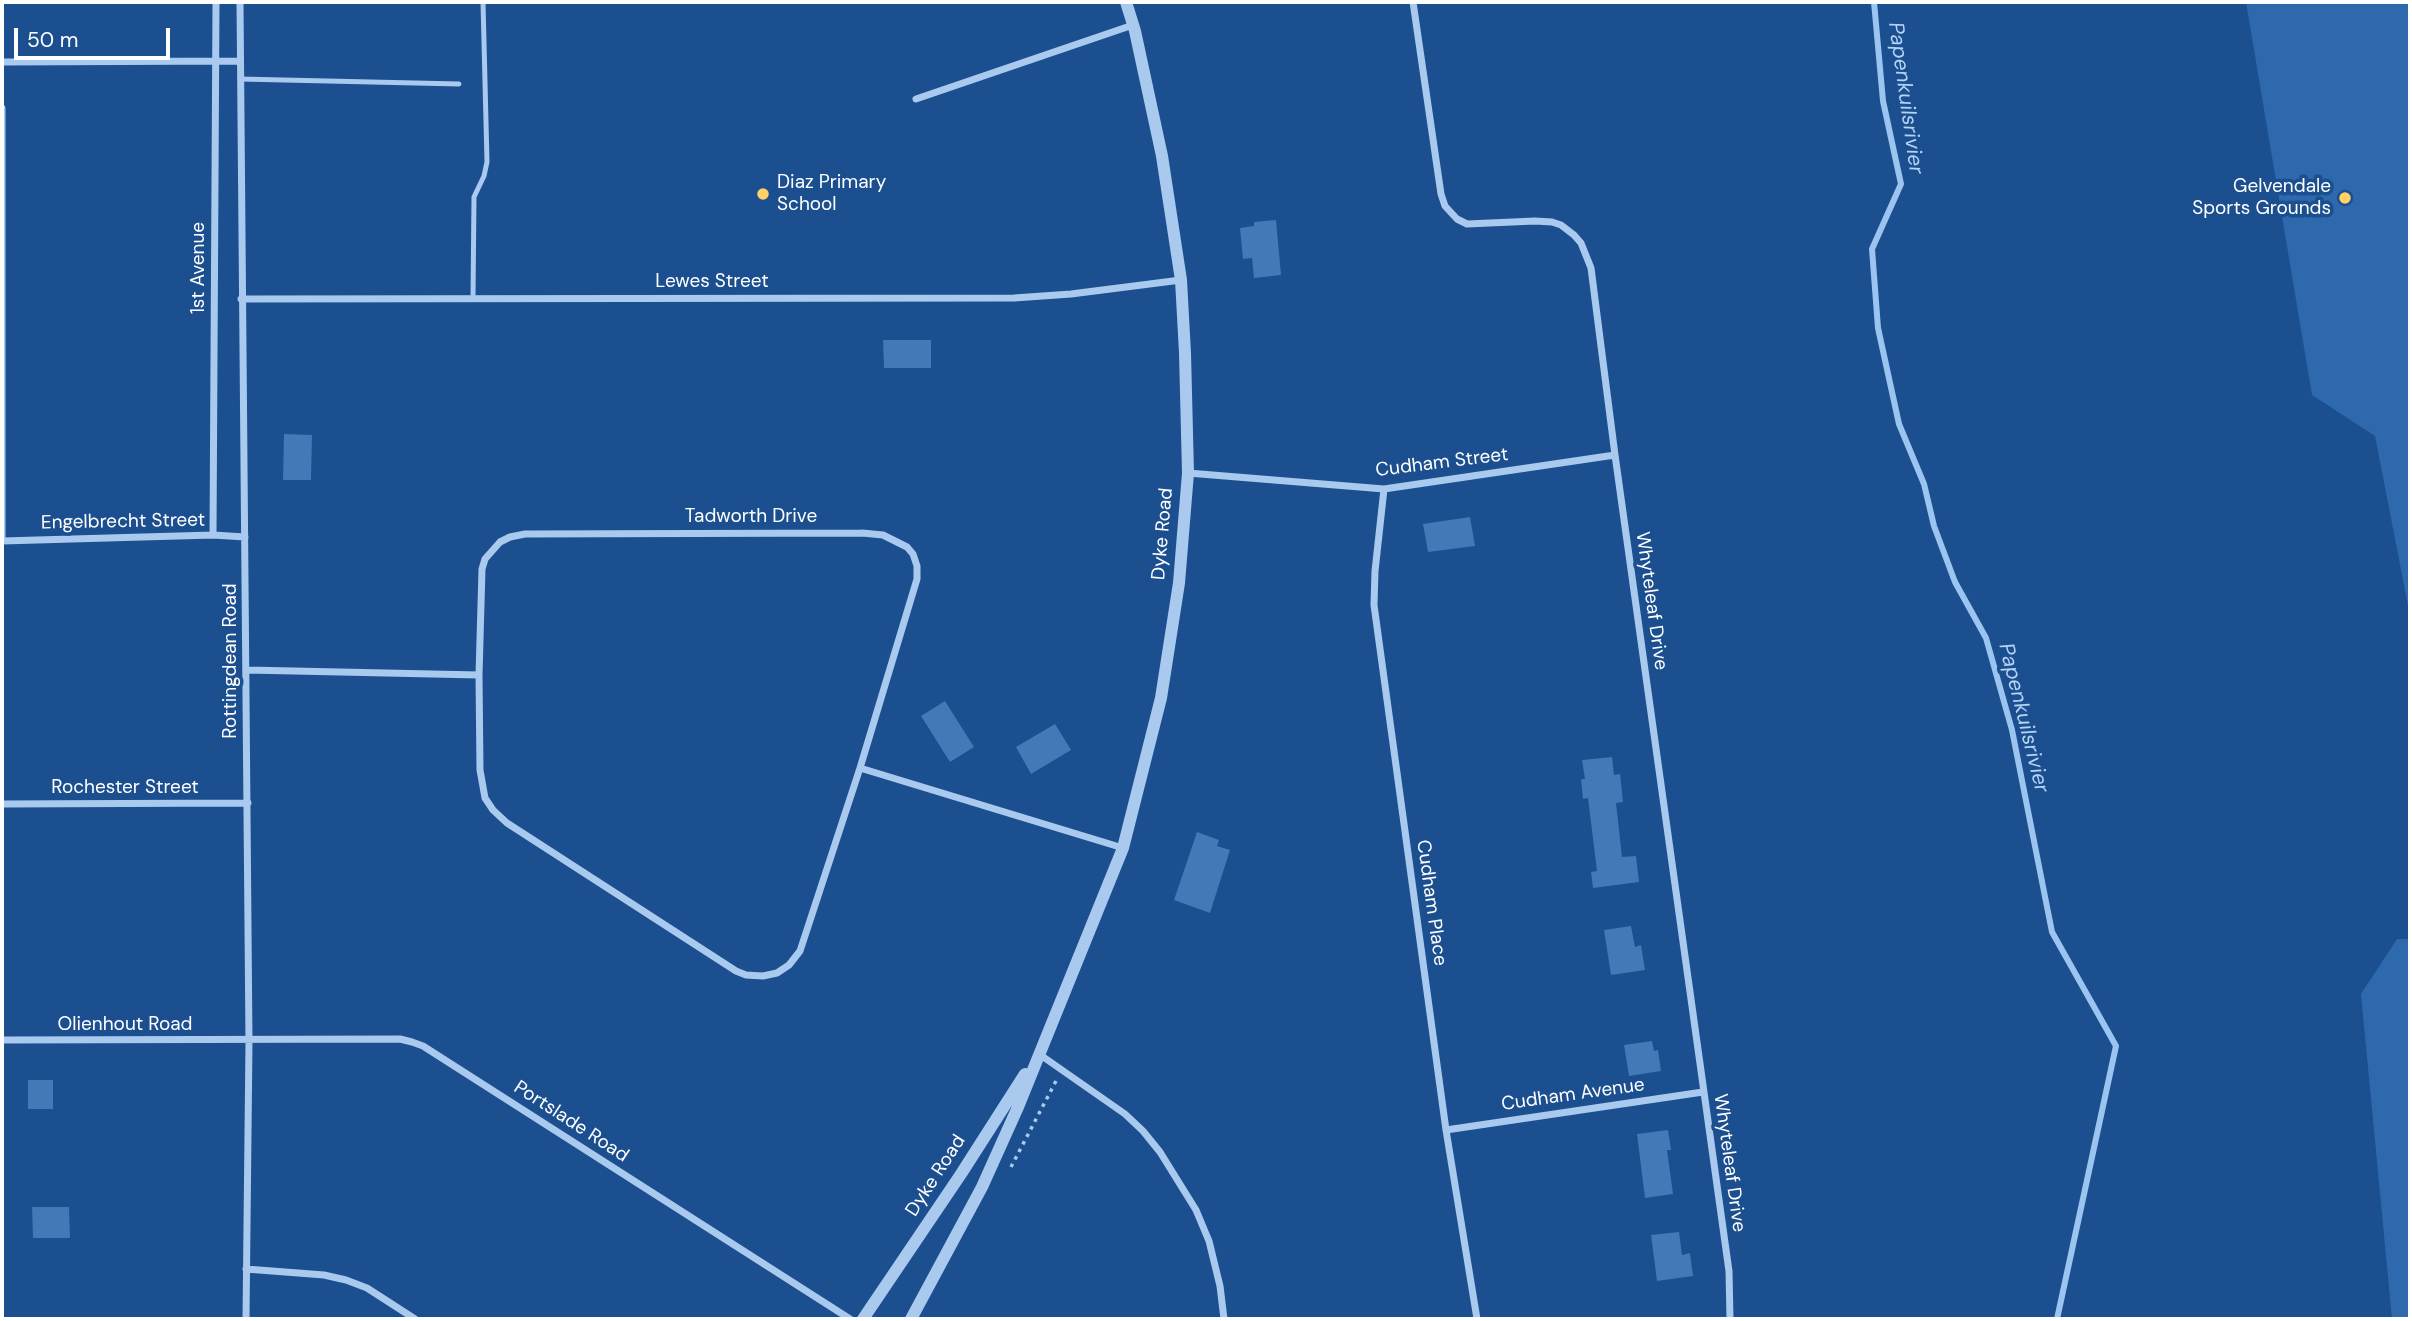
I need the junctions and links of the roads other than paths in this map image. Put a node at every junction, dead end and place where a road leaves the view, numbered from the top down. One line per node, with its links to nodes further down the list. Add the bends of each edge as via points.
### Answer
1 (216, 2): 7 (street, 1st Avenue)
2 (240, 2): 8 (street, Rottingdean Road)
3 (483, 2): 15 (lane, via 487,162 474,197)
4 (1126, 2): 6 (street, Dyke Road)
5 (1413, 2): 17 (street, Whyteleaf Drive, via 1445,206 1467,224 1552,222 1574,235 1586,253)
6 (1133, 24): 12 (street); 14 (street, Dyke Road, via 1162,156)
7 (216, 61): 8 (street); 9 (street); 20 (street, 1st Avenue)
8 (240, 61): 10 (street, Rottingdean Road)
9 (2, 62)
10 (240, 79): 11 (lane); 16 (street, Rottingdean Road)
11 (459, 84)
12 (916, 99)
13 (2, 108): 22 (street)
14 (1181, 280): 15 (street, Lewes Street, via 1014,298); 18 (street, Dyke Road)
15 (473, 298): 16 (street, Lewes Street)
16 (241, 299): 21 (street, Rottingdean Road)
17 (1615, 455): 19 (street, Cudham Street); 32 (street, Whyteleaf Drive)
18 (1188, 473): 19 (street, Cudham Street); 28 (street, Dyke Road, via 1179,583 1161,698)
19 (1384, 489): 33 (street, Cudham Place, via 1374,605)
20 (213, 535): 21 (street, Engelbrecht Street); 22 (street, Engelbrecht Street)
21 (245, 537): 23 (street, Rottingdean Road)
22 (2, 541)
23 (247, 670): 24 (street); 26 (street, Rottingdean Road)
24 (479, 675): 25 (street, Tadworth Drive, via 480,770 485,798 493,810 746,975 778,972 800,951); 25 (street, Tadworth Drive, via 482,569 491,551 510,537 883,535 913,554 917,579)
25 (860, 768): 28 (street)
26 (248, 803): 27 (street, Rochester Street); 30 (street, Rottingdean Road)
27 (2, 804)
28 (1124, 848): 31 (street, Dyke Road)
29 (2, 1040): 30 (street, Olienhout Road)
30 (249, 1041): 34 (street, Rottingdean Road); 37 (street, Portslade Road, via 400,1039 423,1046)
31 (1039, 1053): 38 (street, Dyke Road); 39 (street, Dyke Road, via 982,1188); 40 (street, via 1125,1114 1160,1152 1196,1210 1209,1241)
32 (1703, 1091): 33 (street, Cudham Avenue); 42 (street, Whyteleaf Drive, via 1728,1271)
33 (1446, 1130): 41 (street, Cudham Place)
34 (246, 1269): 35 (street, Rottingdean Road); 36 (street, via 346,1280)
35 (246, 1319)
36 (415, 1319)
37 (850, 1319)
38 (863, 1319)
39 (911, 1319)
40 (1224, 1319)
41 (1476, 1319)
42 (1730, 1319)

